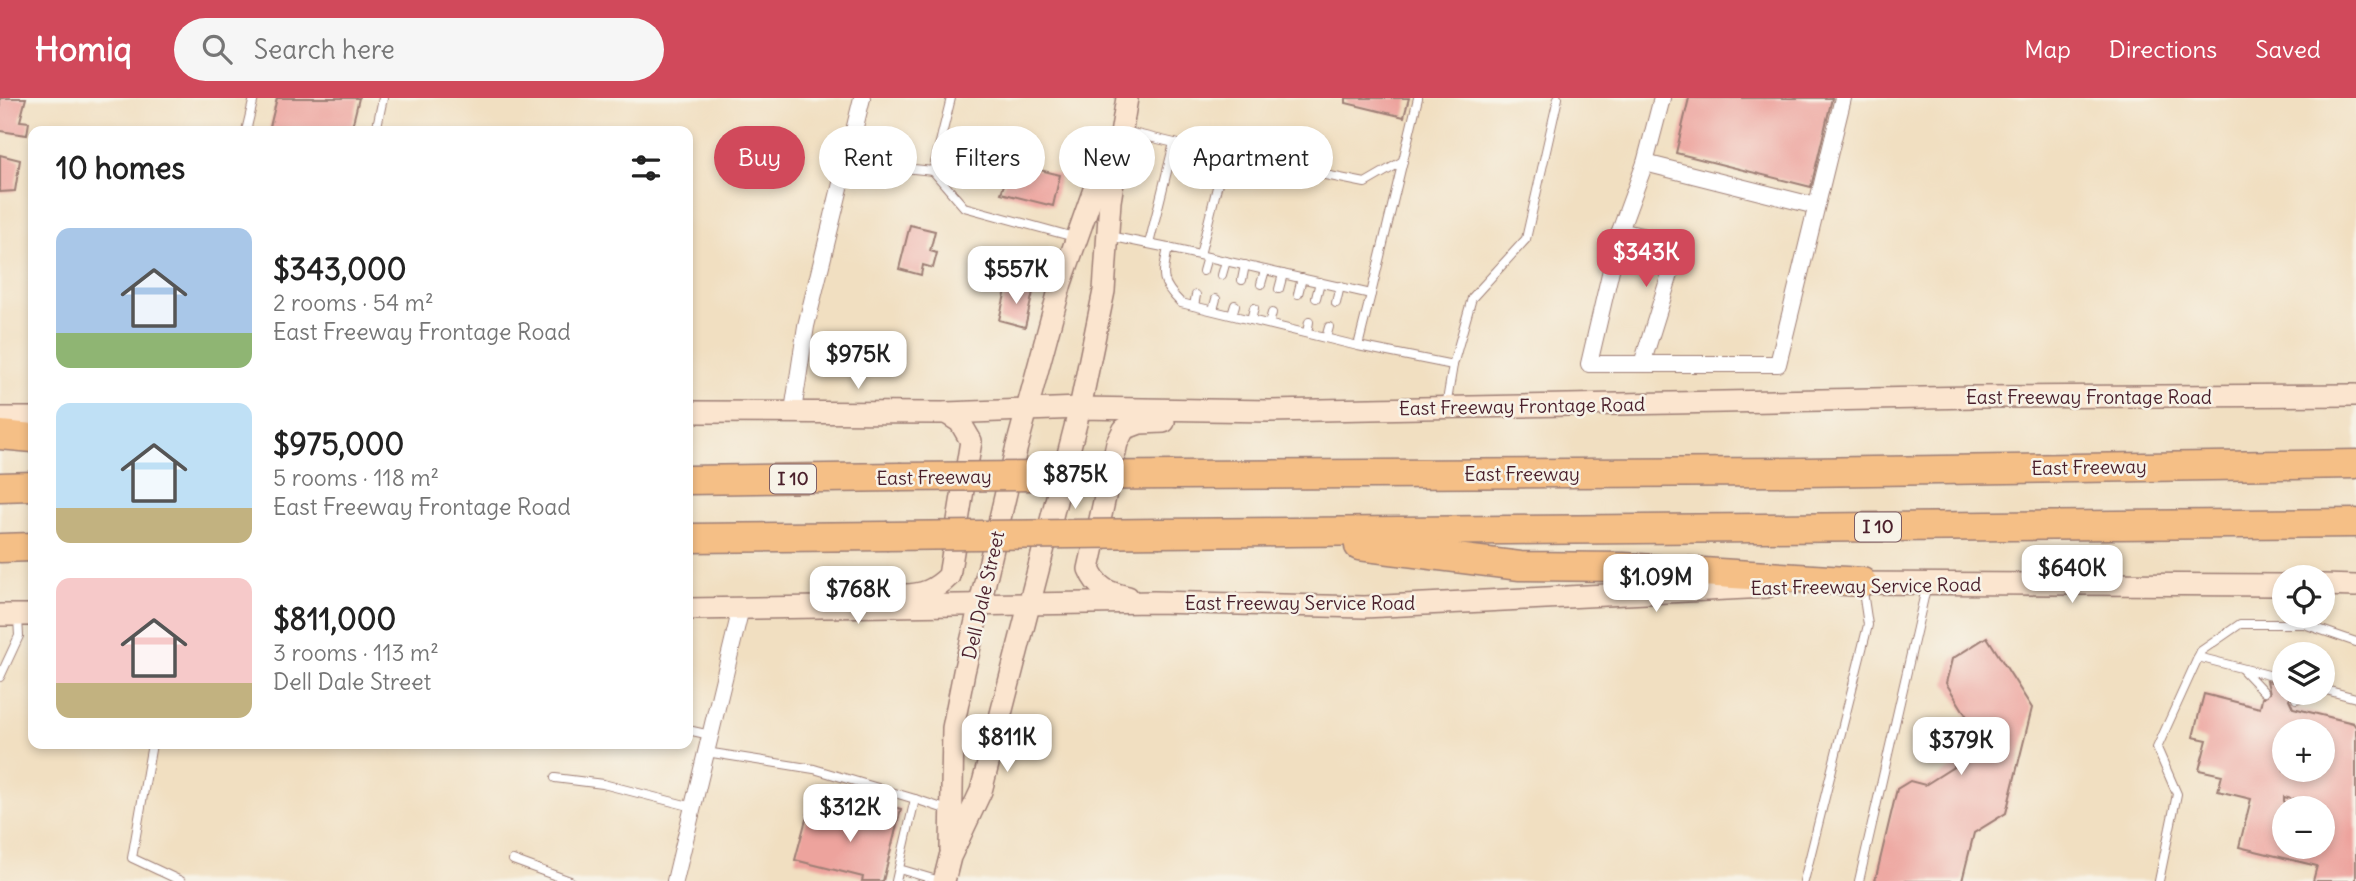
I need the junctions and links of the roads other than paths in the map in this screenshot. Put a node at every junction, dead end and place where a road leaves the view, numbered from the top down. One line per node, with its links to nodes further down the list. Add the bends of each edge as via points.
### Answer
1 (254, 98): 10 (lane)
2 (383, 98): 11 (lane)
3 (862, 98): 12 (street)
4 (951, 98): 13 (lane)
5 (1418, 98): 15 (lane)
6 (1558, 98): 64 (lane, via 1526,239 1472,298)
7 (1662, 98): 17 (street)
8 (1843, 98): 23 (street)
9 (1127, 99): 14 (main road, Dell Dale Street); 26 (main road, Dell Dale Street)
10 (247, 126)
11 (377, 126)
12 (855, 126)
13 (944, 126)
14 (1123, 126)
15 (1403, 161): 18 (lane, via 1365,183); 42 (lane)
16 (1169, 163): 27 (lane)
17 (1645, 163): 23 (street); 24 (street)
18 (1333, 177)
19 (839, 189): 69 (street, via 806,326)
20 (948, 189): 26 (lane, via 964,207)
21 (1114, 189): 25 (main road, Dell Dale Street)
22 (1218, 189): 29 (lane)
23 (1816, 206): 63 (street, via 1777,364)
24 (1620, 231): 63 (street, via 1679,245); 63 (street, via 1589,364)
25 (1108, 236): 27 (lane); 67 (main road, Dell Dale Street, via 1104,292)
26 (1077, 238): 68 (main road, Dell Dale Street)
27 (1149, 244): 28 (lane)
28 (1168, 248): 29 (lane); 49 (lane, via 1165,287 1181,303)
29 (1203, 256): 30 (lane); 33 (lane)
30 (1226, 261): 31 (lane); 35 (lane)
31 (1245, 265): 32 (lane); 37 (lane)
32 (1265, 270): 34 (lane); 39 (lane)
33 (1203, 271)
34 (1283, 274): 36 (lane); 41 (lane)
35 (1222, 275)
36 (1302, 278): 38 (lane); 43 (lane)
37 (1242, 280)
38 (1320, 282): 40 (lane); 45 (lane)
39 (1261, 284)
40 (1340, 286): 42 (lane); 47 (lane)
41 (1279, 289)
42 (1371, 293): 62 (lane)
43 (1298, 294)
44 (1196, 295): 49 (lane)
45 (1316, 298)
46 (1216, 299): 51 (lane)
47 (1336, 303)
48 (1235, 304): 53 (lane)
49 (1194, 306): 51 (lane)
50 (1254, 308): 55 (lane)
51 (1213, 310): 53 (lane)
52 (1272, 313): 57 (lane)
53 (1232, 315): 55 (lane)
54 (1291, 319): 59 (lane)
55 (1251, 320): 57 (lane)
56 (1310, 322): 60 (lane)
57 (1269, 324): 59 (lane)
58 (1329, 327): 61 (lane)
59 (1289, 329): 60 (lane)
60 (1307, 333): 61 (lane)
61 (1326, 338): 62 (lane)
62 (1358, 346): 64 (lane)
63 (1642, 364)
64 (1453, 365): 66 (lane)
65 (2356, 394): 66 (main road, East Freeway Frontage Road)
66 (1446, 407): 70 (main road, East Freeway Frontage Road)
67 (1080, 408): 68 (main road, East Freeway Frontage Road); 70 (main road, East Freeway Frontage Road); 95 (main road, Dell Dale Street)
68 (1028, 410): 72 (main road, East Freeway Frontage Road); 94 (main road, Dell Dale Street)
69 (793, 411): 71 (main road, East Freeway Frontage Road); 72 (main road, East Freeway Frontage Road)
70 (1270, 411): 93 (main road, via 1244,417 1140,423 1124,429 1089,569 1107,593)
71 (693, 412)
72 (946, 413): 96 (main road, via 960,422 971,442 949,576 937,588 918,595 815,596)
73 (0, 418): 74 (main road)
74 (28, 418)
75 (0, 435): 76 (highway)
76 (28, 438)
77 (2356, 451): 79 (highway)
78 (2356, 464): 79 (highway, East Freeway / I 10)
79 (2073, 467): 80 (highway, East Freeway / I 10, bridge)
80 (693, 480)
81 (0, 486): 82 (highway)
82 (28, 486)
83 (2356, 523): 84 (highway, I 10)
84 (1241, 532): 85 (highway, I 10, bridge); 88 (highway, via 1520,566 1623,567)
85 (693, 538)
86 (28, 547): 87 (highway)
87 (0, 548)
88 (1862, 582): 89 (main road, East Freeway Service Road); 93 (main road, East Freeway Service Road, via 1364,607); 123 (lane, via 1868,625)
89 (1927, 584): 90 (main road, East Freeway Service Road); 124 (lane)
90 (2272, 585)
91 (2335, 585): 92 (main road)
92 (2356, 586)
93 (1154, 602): 95 (main road, East Freeway Service Road)
94 (982, 604): 95 (main road); 96 (main road); 114 (main road, Dell Dale Street, via 953,728)
95 (1030, 604): 115 (main road, Dell Dale Street, via 981,790)
96 (784, 607): 97 (main road)
97 (741, 608): 98 (main road); 109 (street)
98 (693, 609)
99 (17, 615): 104 (lane, via 19,636)
100 (2356, 642): 101 (lane, via 2304,624 2240,624)
101 (2198, 657): 102 (lane); 125 (lane, via 2157,748 2177,794)
102 (2241, 668): 103 (lane); 105 (lane)
103 (2272, 676)
104 (0, 677)
105 (2264, 692)
106 (2335, 692): 107 (lane)
107 (2356, 698)
108 (693, 734): 109 (lane)
109 (708, 744): 112 (lane); 113 (street)
110 (151, 749): 118 (lane, via 132,858)
111 (555, 778): 113 (lane, via 603,784)
112 (915, 799): 114 (lane); 117 (lane)
113 (693, 807): 120 (street)
114 (951, 811): 115 (main road, Dell Dale Street)
115 (950, 857): 122 (main road, Dell Dale Street)
116 (513, 860): 119 (lane)
117 (899, 869): 121 (lane); 122 (lane)
118 (181, 881)
119 (570, 881)
120 (676, 881)
121 (897, 881)
122 (942, 881)
123 (1804, 881)
124 (1859, 881)
125 (2159, 881)

